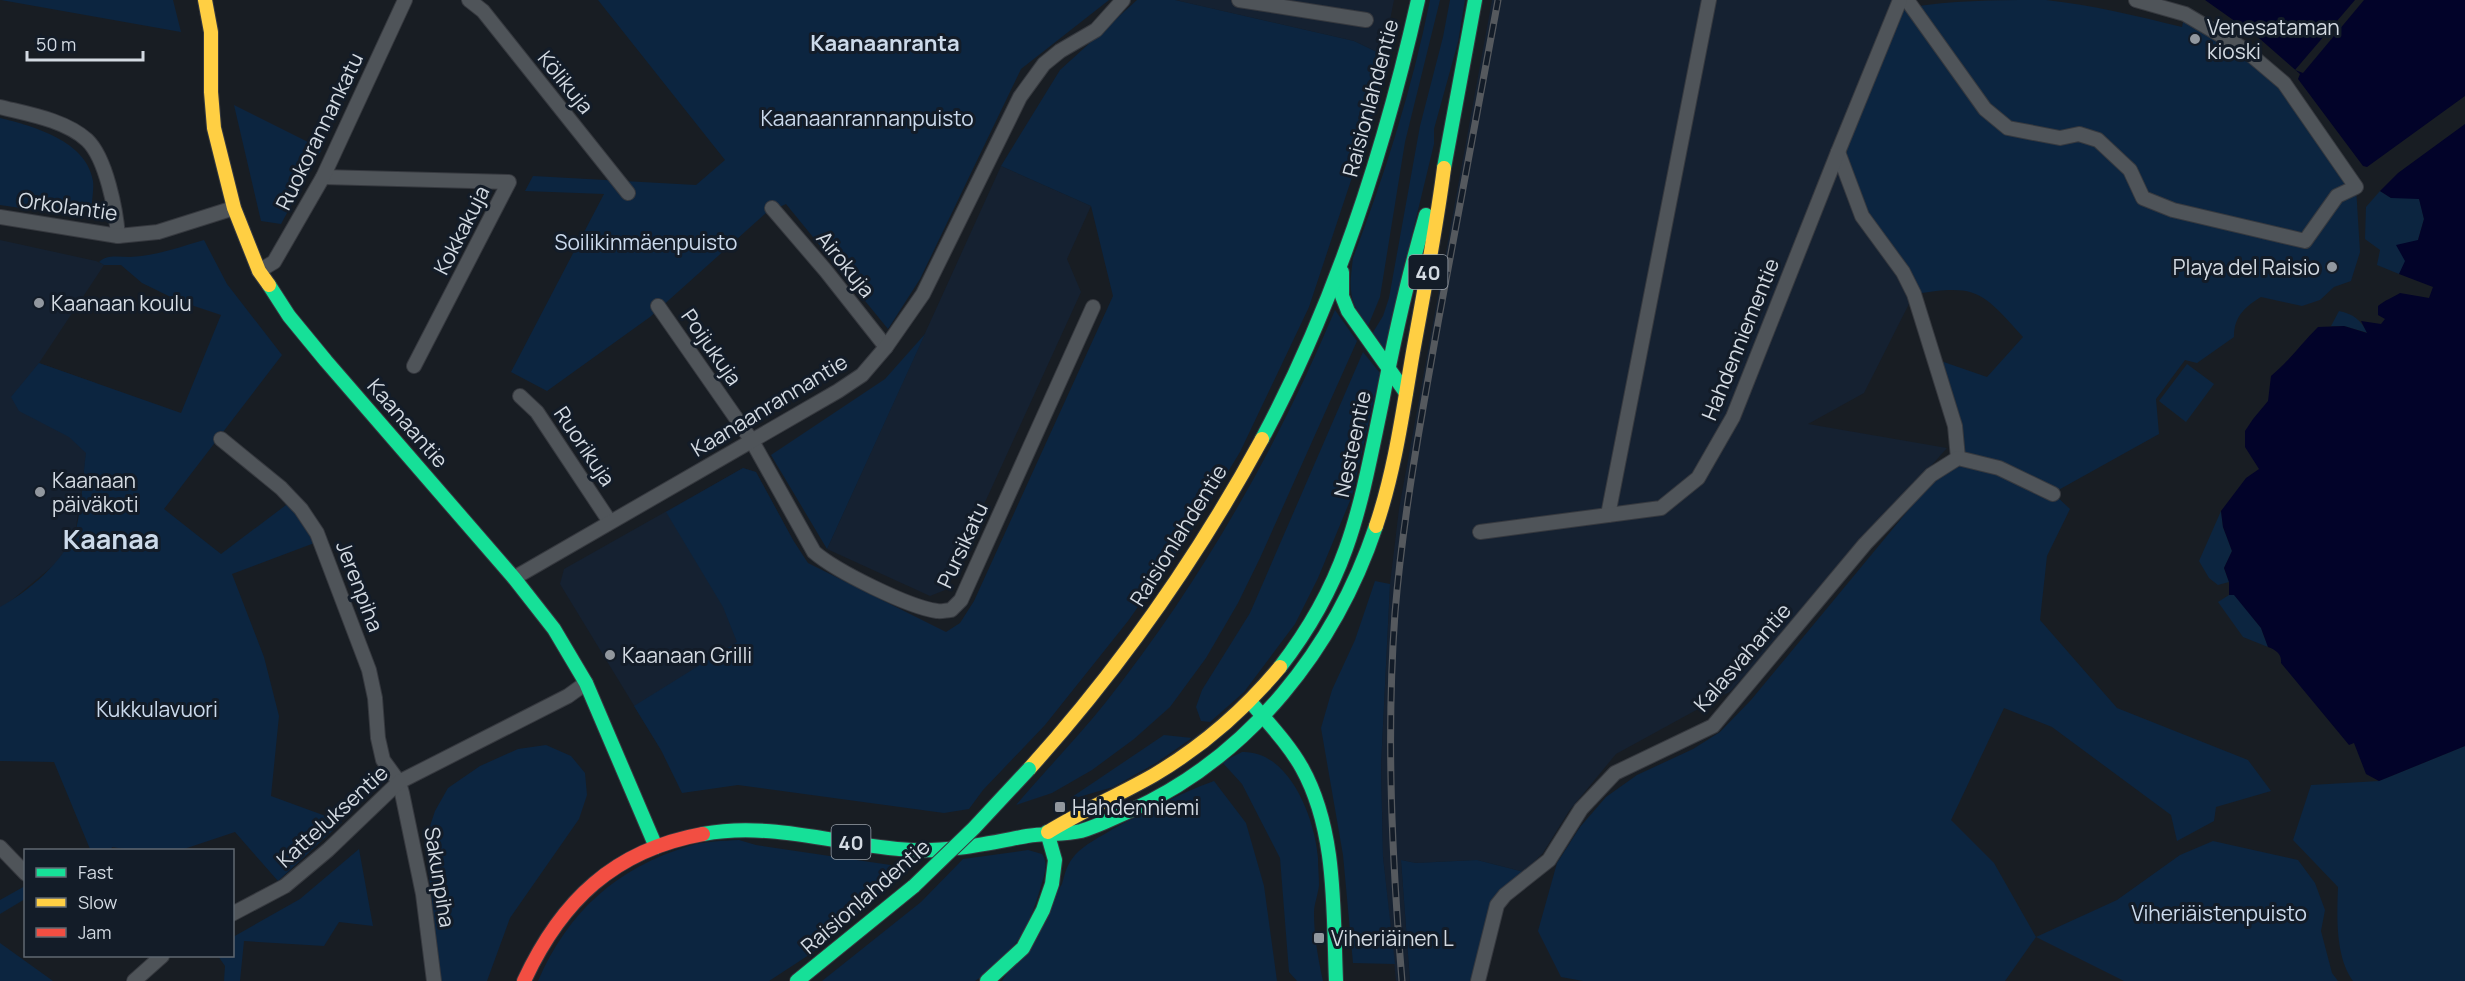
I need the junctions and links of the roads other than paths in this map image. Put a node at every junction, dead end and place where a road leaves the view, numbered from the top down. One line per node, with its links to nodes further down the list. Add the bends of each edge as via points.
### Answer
1 (205, 0): 18 (main road, Kaanaantie, via 211,32 214,128)
2 (405, 0): 16 (street, Ruokorannankatu)
3 (470, 0): 17 (street, Kölikuja, via 483,11)
4 (1124, 0): 26 (street, Kaanaanrannantie, via 1096,30 1044,64 1020,97 923,294)
5 (1239, 0): 12 (street)
6 (1418, 0): 22 (main road, Raisionlahdentie, via 1394,103)
7 (1475, 0): 14 (main road, Nesteentie / 40)
8 (1709, 0): 35 (street)
9 (1900, 0): 15 (street, Hahdenniementie)
10 (1907, 0): 11 (street, via 1984,109 2008,128 2060,138 2079,134 2098,140 2130,170 2143,198 2173,210 2305,241 2337,196 2356,188 2337,157 2284,83 2244,49 2185,14)
11 (2136, 0)
12 (1366, 20)
13 (0, 107): 21 (street, via 68,128 88,140 102,164)
14 (1446, 151): 28 (main road, Nesteentie / 40); 29 (main road, Nesteentie / 40)
15 (1838, 152): 33 (street, via 1862,216 1903,272 1914,294 1955,426); 35 (street, Hahdenniementie, via 1733,417 1698,478 1661,508)
16 (323, 177): 23 (street, Ruokorannankatu, via 274,262); 27 (street, Kokkakuja, via 509,182)
17 (628, 193)
18 (234, 208): 21 (street, Orkolantie, via 158,232); 23 (main road, Kaanaantie)
19 (772, 208): 26 (street, Airokuja)
20 (0, 218): 21 (street, Orkolantie)
21 (118, 236)
22 (1343, 258): 28 (main road, via 1341,296); 52 (main road, Raisionlahdentie, bridge, via 1282,399 1202,542 1135,642 1098,690 974,828 914,886)
23 (259, 271): 38 (main road, Kaanaantie, via 326,361)
24 (658, 306): 32 (street, Poijukuja)
25 (1093, 307): 32 (street, Pursikatu, via 961,600 951,610 937,611 900,599 827,563 814,552)
26 (886, 347): 32 (street, Kaanaanrannantie, via 862,375)
27 (414, 366)
28 (1388, 369): 29 (main road); 40 (main road, Nesteentie / 40, via 1360,509 1342,563 1312,622)
29 (1406, 393): 41 (main road, Nesteentie / 40, via 1380,517 1357,578 1317,650)
30 (520, 396): 36 (street, Ruorikuja, via 537,412)
31 (221, 439): 42 (street, Jerenpiha, via 281,488 301,508 317,533 369,670 383,760)
32 (752, 441): 36 (street, Kaanaanrannantie)
33 (1958, 458): 34 (street, via 1999,468); 55 (street, Kalasvahantie, via 1931,475 1865,544 1713,726 1615,773 1581,809 1549,860 1497,906)
34 (2053, 494)
35 (1608, 515): 37 (street, Hahdenniementie)
36 (610, 522): 38 (street, Kaanaanrannantie)
37 (1480, 532)
38 (514, 578): 39 (main road, Kaanaantie, via 554,629)
39 (586, 683): 42 (street, Katteluksentie, via 568,696); 45 (main road, Kaanaantie)
40 (1249, 700): 41 (main road); 43 (main road, 40, via 1185,755)
41 (1262, 717): 43 (main road, 40, via 1202,770 1149,802 1076,832); 54 (main road, via 1307,777 1320,815 1329,857)
42 (399, 782): 47 (street, Katteluksentie, via 285,886); 50 (street, Sakunpiha, via 423,894)
43 (1047, 832): 45 (main road, 40, via 932,850 736,829 705,832); 53 (main road, via 1055,867 1041,914 1028,942)
44 (0, 847): 46 (street)
45 (656, 847): 51 (main road, 40, via 610,871 578,896 544,940)
46 (24, 872)
47 (234, 913)
48 (161, 957): 49 (street)
49 (134, 981)
50 (434, 981)
51 (524, 981)
52 (797, 981)
53 (987, 981)
54 (1336, 981)
55 (1478, 981)

